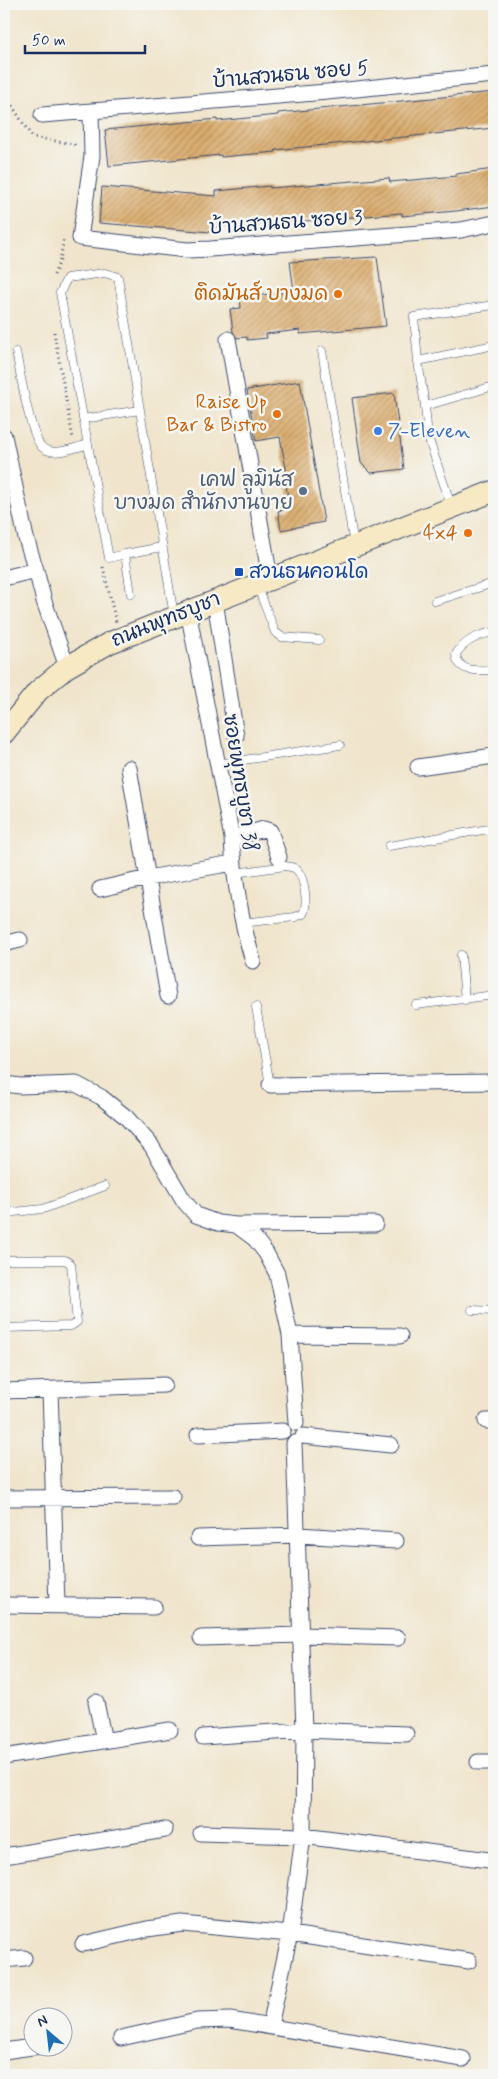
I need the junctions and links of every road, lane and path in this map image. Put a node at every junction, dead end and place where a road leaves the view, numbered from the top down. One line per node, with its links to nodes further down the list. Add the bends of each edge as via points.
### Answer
1 (494, 75): 2 (street, บ้านสวนธน ซอย 5)
2 (91, 112): 3 (street, บ้านสวนธน ซอย 5); 4 (street, บ้านสวนธน ซอย 3, via 92,156 80,238 186,250 461,230)
3 (42, 114)
4 (494, 223)
5 (494, 305): 10 (lane, via 414,317)
6 (228, 340): 24 (street)
7 (494, 345): 10 (lane)
8 (322, 351): 19 (lane)
9 (16, 352): 16 (lane, via 38,442 43,448 53,451)
10 (418, 361): 12 (lane)
11 (494, 386): 12 (lane)
12 (425, 406): 18 (lane, via 428,437)
13 (140, 410): 14 (lane); 14 (lane, via 118,277 105,272 67,278 60,293); 20 (lane)
14 (83, 420): 16 (lane)
15 (4, 436): 22 (street)
16 (88, 445): 21 (lane, via 109,558)
17 (494, 495): 18 (main road, ถนนพุทธบูชา)
18 (452, 507): 19 (main road, ถนนพุทธบูชา)
19 (354, 545): 24 (main road, ถนนพุทธบูชา)
20 (162, 547): 21 (lane); 29 (lane)
21 (125, 554): 26 (lane)
22 (36, 570): 23 (street); 32 (street)
23 (4, 578)
24 (263, 581): 27 (main road, ถนนพุทธบูชา); 31 (lane, via 275,632 282,637)
25 (494, 583): 28 (lane)
26 (131, 594)
27 (215, 600): 29 (main road, ถนนพุทธบูชา); 35 (street)
28 (435, 601)
29 (181, 614): 32 (main road, ถนนพุทธบูชา, via 109,643); 38 (street, ซอยพุทธบูชา 38)
30 (494, 632): 33 (lane, via 467,642 456,654 460,665 466,669)
31 (320, 640)
32 (67, 666): 34 (main road, ถนนพุทธบูชา, via 38,691)
33 (494, 670)
34 (4, 733)
35 (236, 736)
36 (340, 745): 38 (lane)
37 (494, 756): 39 (street)
38 (218, 764): 42 (street, ซอยพุทธบูชา 38)
39 (418, 767)
40 (130, 768): 46 (street)
41 (494, 828): 43 (lane)
42 (232, 838): 44 (street, via 264,829 270,831); 45 (street, ซอยพุทธบูชา 38)
43 (389, 846)
44 (278, 857)
45 (234, 868): 46 (street); 48 (street, ซอยพุทธบูชา 38); 48 (lane, via 294,868 301,879 306,901 303,914 295,917)
46 (148, 878): 47 (street); 54 (street)
47 (100, 889)
48 (242, 923): 52 (street, ซอยพุทธบูชา 38)
49 (20, 940): 50 (street)
50 (4, 944)
51 (461, 955): 55 (lane)
52 (253, 961)
53 (494, 995): 55 (lane)
54 (168, 996)
55 (465, 1000): 56 (lane)
56 (416, 1005)
57 (256, 1007): 60 (lane)
58 (494, 1082): 60 (street)
59 (4, 1084): 64 (street, via 76,1084 101,1097 126,1117 151,1145 184,1201 196,1215)
60 (270, 1085)
61 (105, 1186): 62 (lane, via 43,1209)
62 (4, 1213)
63 (375, 1224): 64 (street)
64 (236, 1225): 69 (street, via 255,1239 277,1274)
65 (4, 1260): 68 (lane, via 65,1260 71,1264 77,1322 71,1326)
66 (472, 1310): 67 (lane)
67 (494, 1311)
68 (4, 1328)
69 (290, 1335): 70 (street); 74 (street)
70 (400, 1336)
71 (164, 1385): 73 (street)
72 (4, 1390): 73 (street)
73 (50, 1390): 77 (street)
74 (294, 1433): 75 (street); 76 (street); 80 (street)
75 (198, 1435)
76 (391, 1445)
77 (54, 1497): 78 (street); 79 (street); 84 (street)
78 (4, 1498)
79 (173, 1498)
80 (298, 1535): 81 (street); 82 (street); 86 (street)
81 (198, 1538)
82 (396, 1541)
83 (4, 1605): 84 (street)
84 (57, 1606): 85 (street)
85 (154, 1607)
86 (301, 1635): 87 (street); 88 (street); 91 (street)
87 (201, 1638)
88 (398, 1638)
89 (96, 1702): 94 (street)
90 (170, 1730): 94 (street)
91 (304, 1730): 92 (street); 93 (street); 100 (street)
92 (406, 1734)
93 (203, 1736)
94 (104, 1741): 95 (street)
95 (4, 1757)
96 (478, 1762): 97 (street)
97 (494, 1762)
98 (165, 1830): 101 (street)
99 (201, 1833): 100 (street)
100 (303, 1836): 102 (street); 103 (street)
101 (4, 1856)
102 (490, 1860)
103 (290, 1934): 104 (street, via 182,1924); 107 (street); 108 (street)
104 (83, 1944)
105 (24, 1958): 106 (street)
106 (4, 1960)
107 (469, 1961)
108 (270, 2026): 109 (street, via 230,2020 197,2020); 112 (street)
109 (121, 2038)
110 (22, 2048): 111 (street)
111 (4, 2051)
112 (463, 2059)

